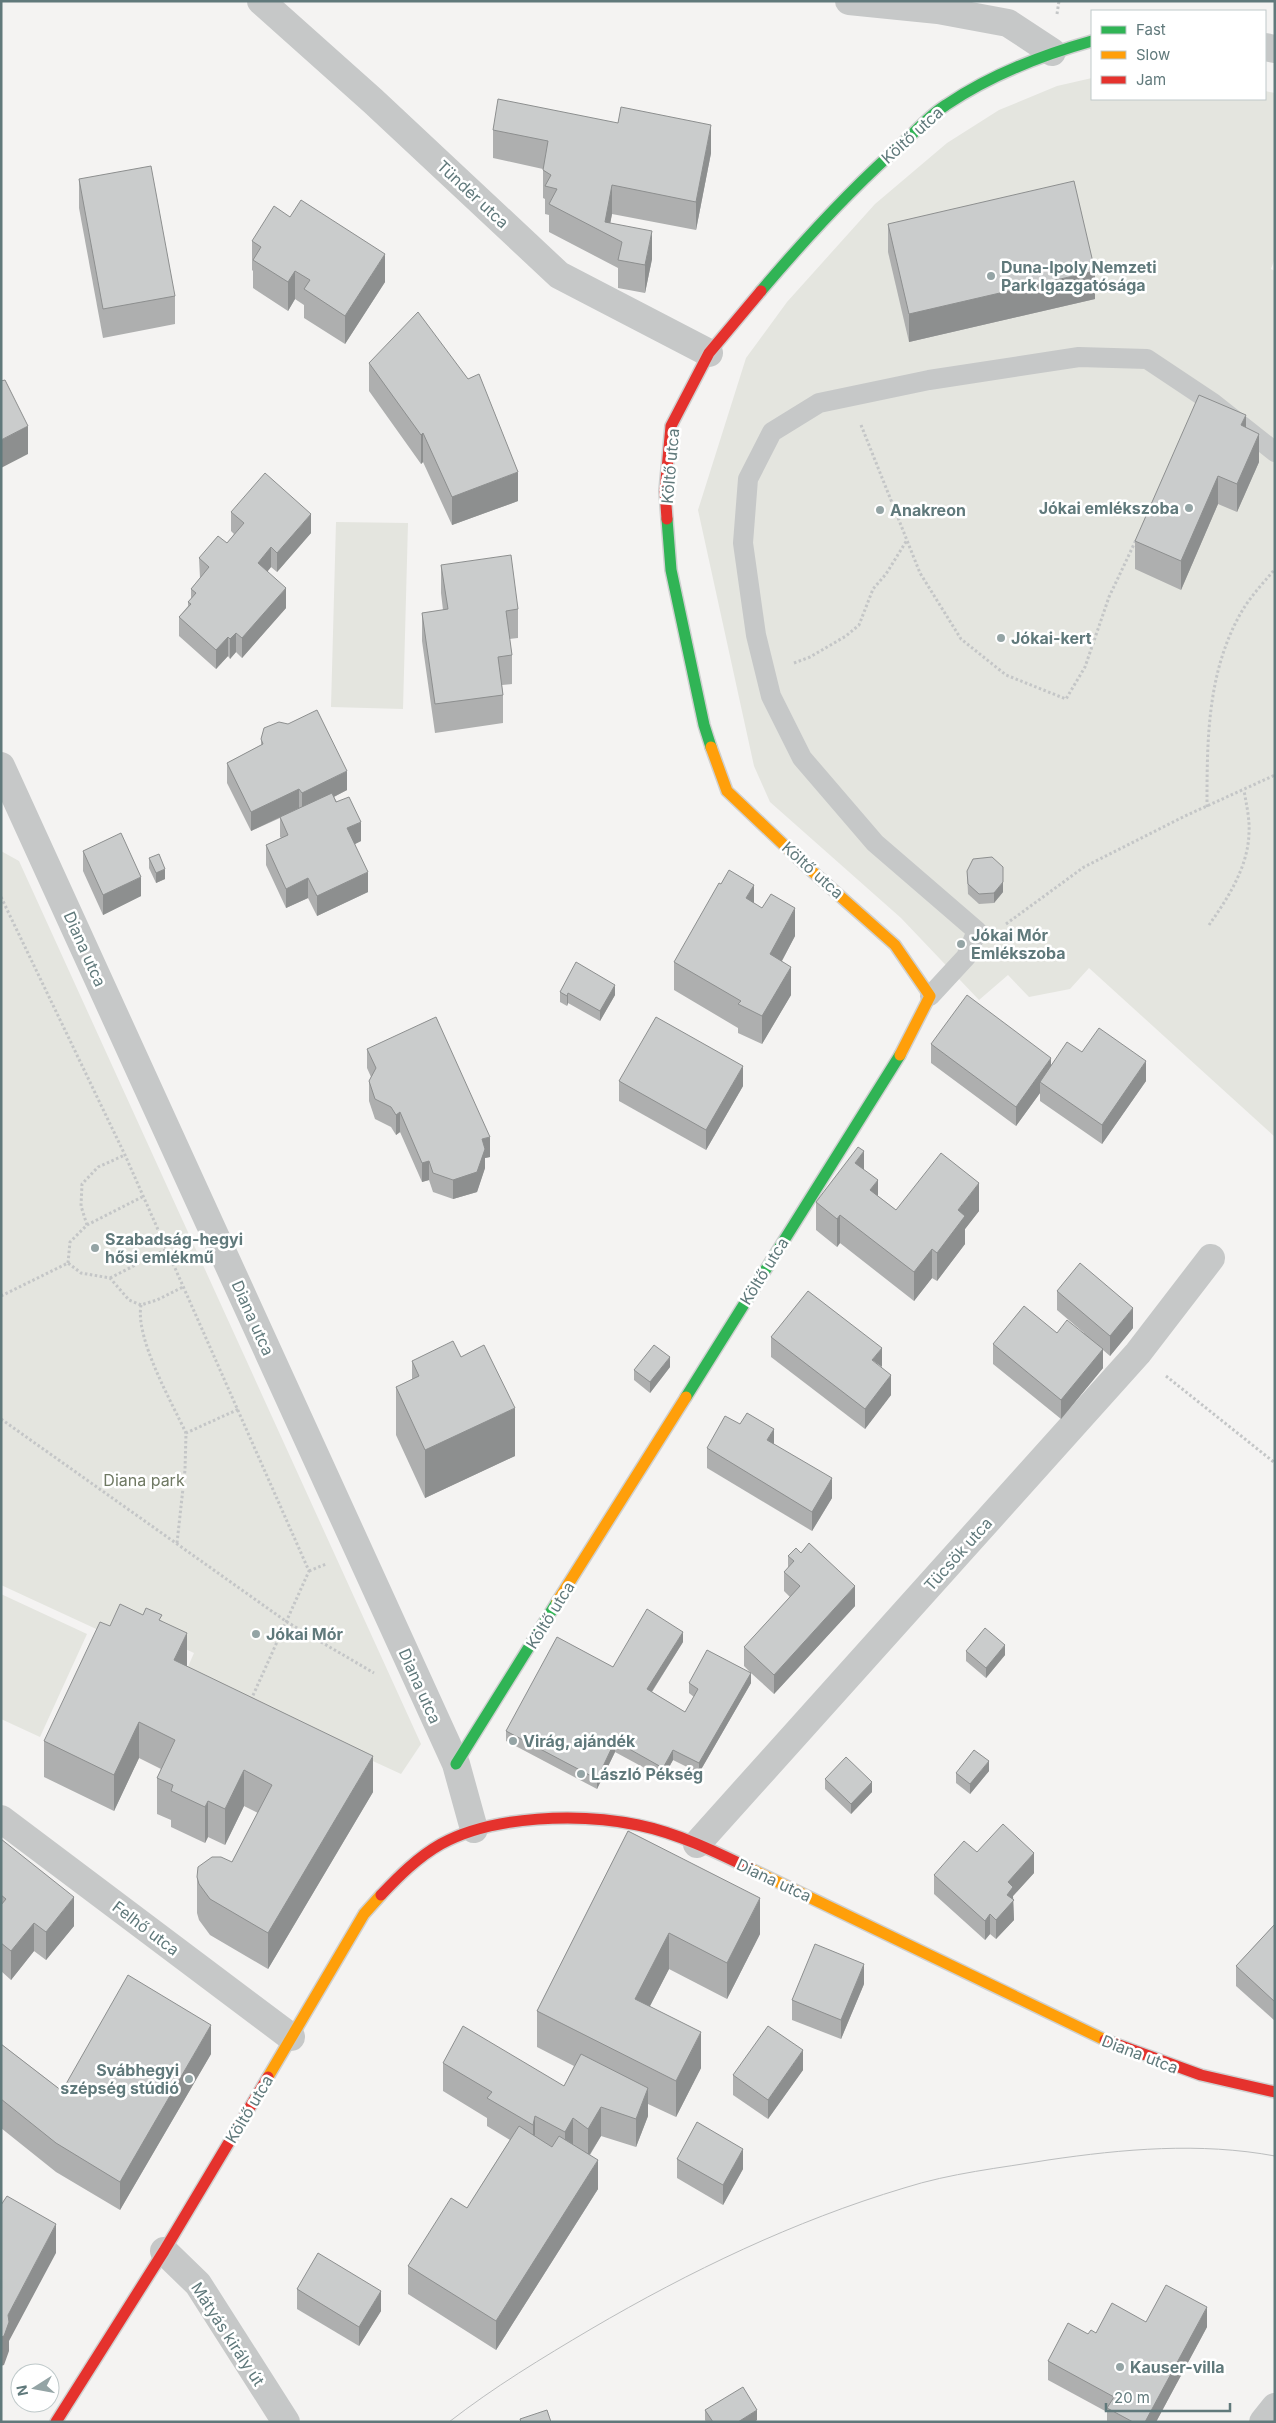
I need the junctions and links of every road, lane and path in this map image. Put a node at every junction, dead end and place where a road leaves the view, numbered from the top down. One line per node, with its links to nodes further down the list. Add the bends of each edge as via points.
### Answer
1 (261, 1): 5 (street, Tündér utca, via 559,275)
2 (849, 1): 4 (street, via 938,10 1008,23)
3 (1091, 41): 4 (street, Költő utca)
4 (1052, 52): 5 (street, Költő utca, via 945,105 870,172 795,251)
5 (709, 353): 19 (street, Költő utca, via 672,426 664,490 671,570 704,725 718,770 727,791 895,945)
6 (850, 396): 7 (lane, via 929,380 1079,357 1147,359 1212,403); 9 (path); 11 (lane, via 819,403 772,432 748,479 743,543 756,635)
7 (1275, 452)
8 (1137, 538): 9 (path, via 1110,597 1085,668 1066,699 1006,675 961,639 920,573)
9 (907, 540): 11 (path, via 873,589 859,625 810,657)
10 (1275, 569): 15 (path, via 1242,610 1222,654 1211,698)
11 (766, 674): 18 (lane, via 772,696 802,758 875,843)
12 (2, 772): 39 (street, Diana utca)
13 (1275, 775): 14 (path)
14 (1244, 790): 15 (path); 17 (path, via 1249,833 1245,856 1231,895)
15 (1207, 807): 18 (path, via 1084,867 1002,928)
16 (1, 897): 20 (path)
17 (1209, 925)
18 (977, 931): 19 (lane, via 966,957)
19 (930, 996): 39 (street, Költő utca, via 908,1044)
20 (125, 1155): 21 (path); 22 (path, via 98,1167 82,1184 81,1206)
21 (143, 1197): 22 (path); 23 (path)
22 (87, 1225): 25 (path, via 70,1242)
23 (167, 1250): 26 (path); 27 (path)
24 (1211, 1258): 42 (street, Tücsök utca, via 1138,1353)
25 (68, 1263): 26 (path, via 80,1272); 28 (path)
26 (110, 1278): 29 (path, via 129,1300)
27 (184, 1286): 29 (path); 31 (path)
28 (1, 1296)
29 (140, 1305): 33 (path, via 138,1318 151,1357)
30 (1159, 1370): 34 (path)
31 (239, 1409): 33 (path); 36 (path, via 309,1571)
32 (1, 1419): 35 (path)
33 (186, 1433): 35 (path)
34 (1275, 1462)
35 (176, 1544): 36 (path)
36 (287, 1622): 37 (path); 38 (path)
37 (379, 1676)
38 (250, 1704)
39 (456, 1764): 41 (street, Diana utca)
40 (1, 1819): 43 (street, Felhő utca)
41 (474, 1829): 42 (street, Diana utca, via 524,1822 598,1820 638,1825); 43 (street, Költő utca, via 432,1847 396,1877 364,1914)
42 (697, 1844): 44 (street, Diana utca, via 1106,2042 1197,2075)
43 (291, 2037): 45 (street, Költő utca)
44 (1275, 2092)
45 (164, 2251): 47 (street, Költő utca); 48 (street, Mátyás király út, via 198,2284)
46 (1275, 2407): 49 (street)
47 (56, 2422)
48 (286, 2422)
49 (1263, 2422)

